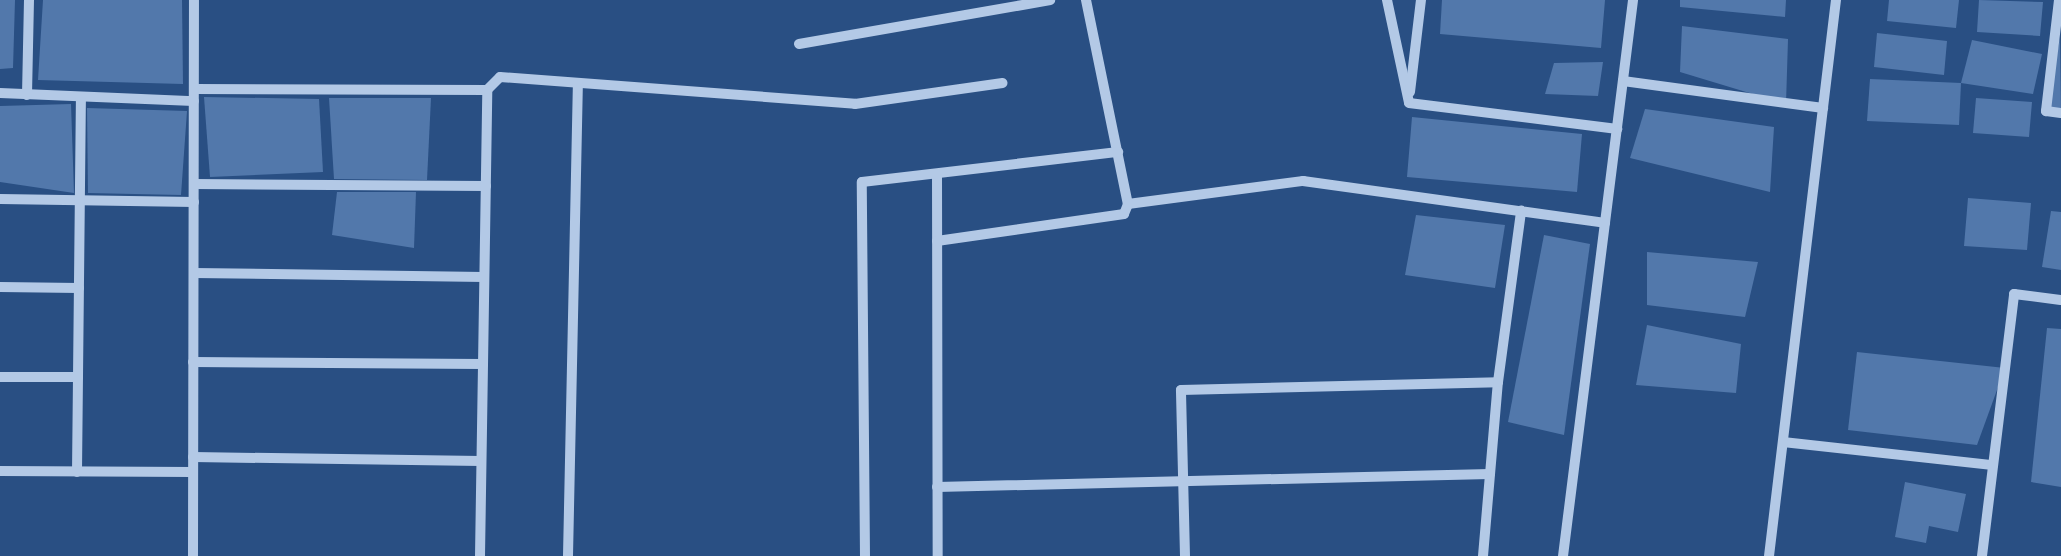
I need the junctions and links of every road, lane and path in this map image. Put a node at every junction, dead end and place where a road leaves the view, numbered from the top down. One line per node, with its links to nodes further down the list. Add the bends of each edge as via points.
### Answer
1 (29, 0): 17 (street)
2 (194, 0): 14 (street)
3 (1050, 0): 10 (street)
4 (1086, 0): 24 (street)
5 (1387, 0): 20 (street)
6 (1420, 0): 20 (street)
7 (1633, 0): 11 (street)
8 (1836, 0): 21 (street)
9 (2059, 0): 22 (street, via 2046,111)
10 (799, 44)
11 (1623, 81): 21 (street); 23 (street)
12 (578, 83): 13 (street, via 855,104); 15 (street, via 500,77); 57 (street)
13 (1003, 83)
14 (194, 89): 15 (street); 19 (street)
15 (487, 90): 27 (street)
16 (0, 93): 17 (street)
17 (27, 94): 18 (street)
18 (81, 97): 19 (street); 29 (street)
19 (194, 101): 26 (street)
20 (1409, 103): 23 (street)
21 (1823, 108): 45 (street)
22 (2061, 113)
23 (1617, 129): 33 (street)
24 (1118, 152): 25 (street); 31 (street)
25 (937, 174): 34 (street); 58 (street, via 862,182)
26 (194, 184): 27 (street); 30 (street)
27 (486, 186): 36 (street)
28 (0, 199): 29 (street)
29 (80, 200): 30 (street); 38 (street)
30 (194, 202): 35 (street)
31 (1128, 204): 32 (street, via 1303,181); 34 (street, via 1124,214)
32 (1521, 211): 33 (street); 44 (street)
33 (1605, 223): 62 (street)
34 (937, 241): 54 (street)
35 (194, 273): 36 (street); 40 (street)
36 (484, 277): 41 (street)
37 (0, 287): 38 (street)
38 (79, 288): 43 (street)
39 (2061, 300): 48 (street, via 2014,294)
40 (193, 362): 41 (street); 46 (street)
41 (483, 364): 47 (street)
42 (0, 377): 43 (street)
43 (78, 377): 50 (street)
44 (1498, 382): 52 (street); 53 (street, via 1181,390)
45 (1783, 442): 48 (street); 63 (street)
46 (193, 457): 47 (street); 51 (street)
47 (481, 461): 56 (street)
48 (1993, 465): 64 (street)
49 (0, 471): 50 (street)
50 (77, 472): 51 (street)
51 (193, 472): 55 (street)
52 (1490, 474): 53 (street); 61 (street)
53 (1183, 481): 54 (street); 60 (street)
54 (937, 487): 59 (street)
55 (193, 556)
56 (480, 556)
57 (568, 556)
58 (865, 556)
59 (938, 556)
60 (1185, 556)
61 (1483, 556)
62 (1563, 556)
63 (1769, 556)
64 (1982, 556)

